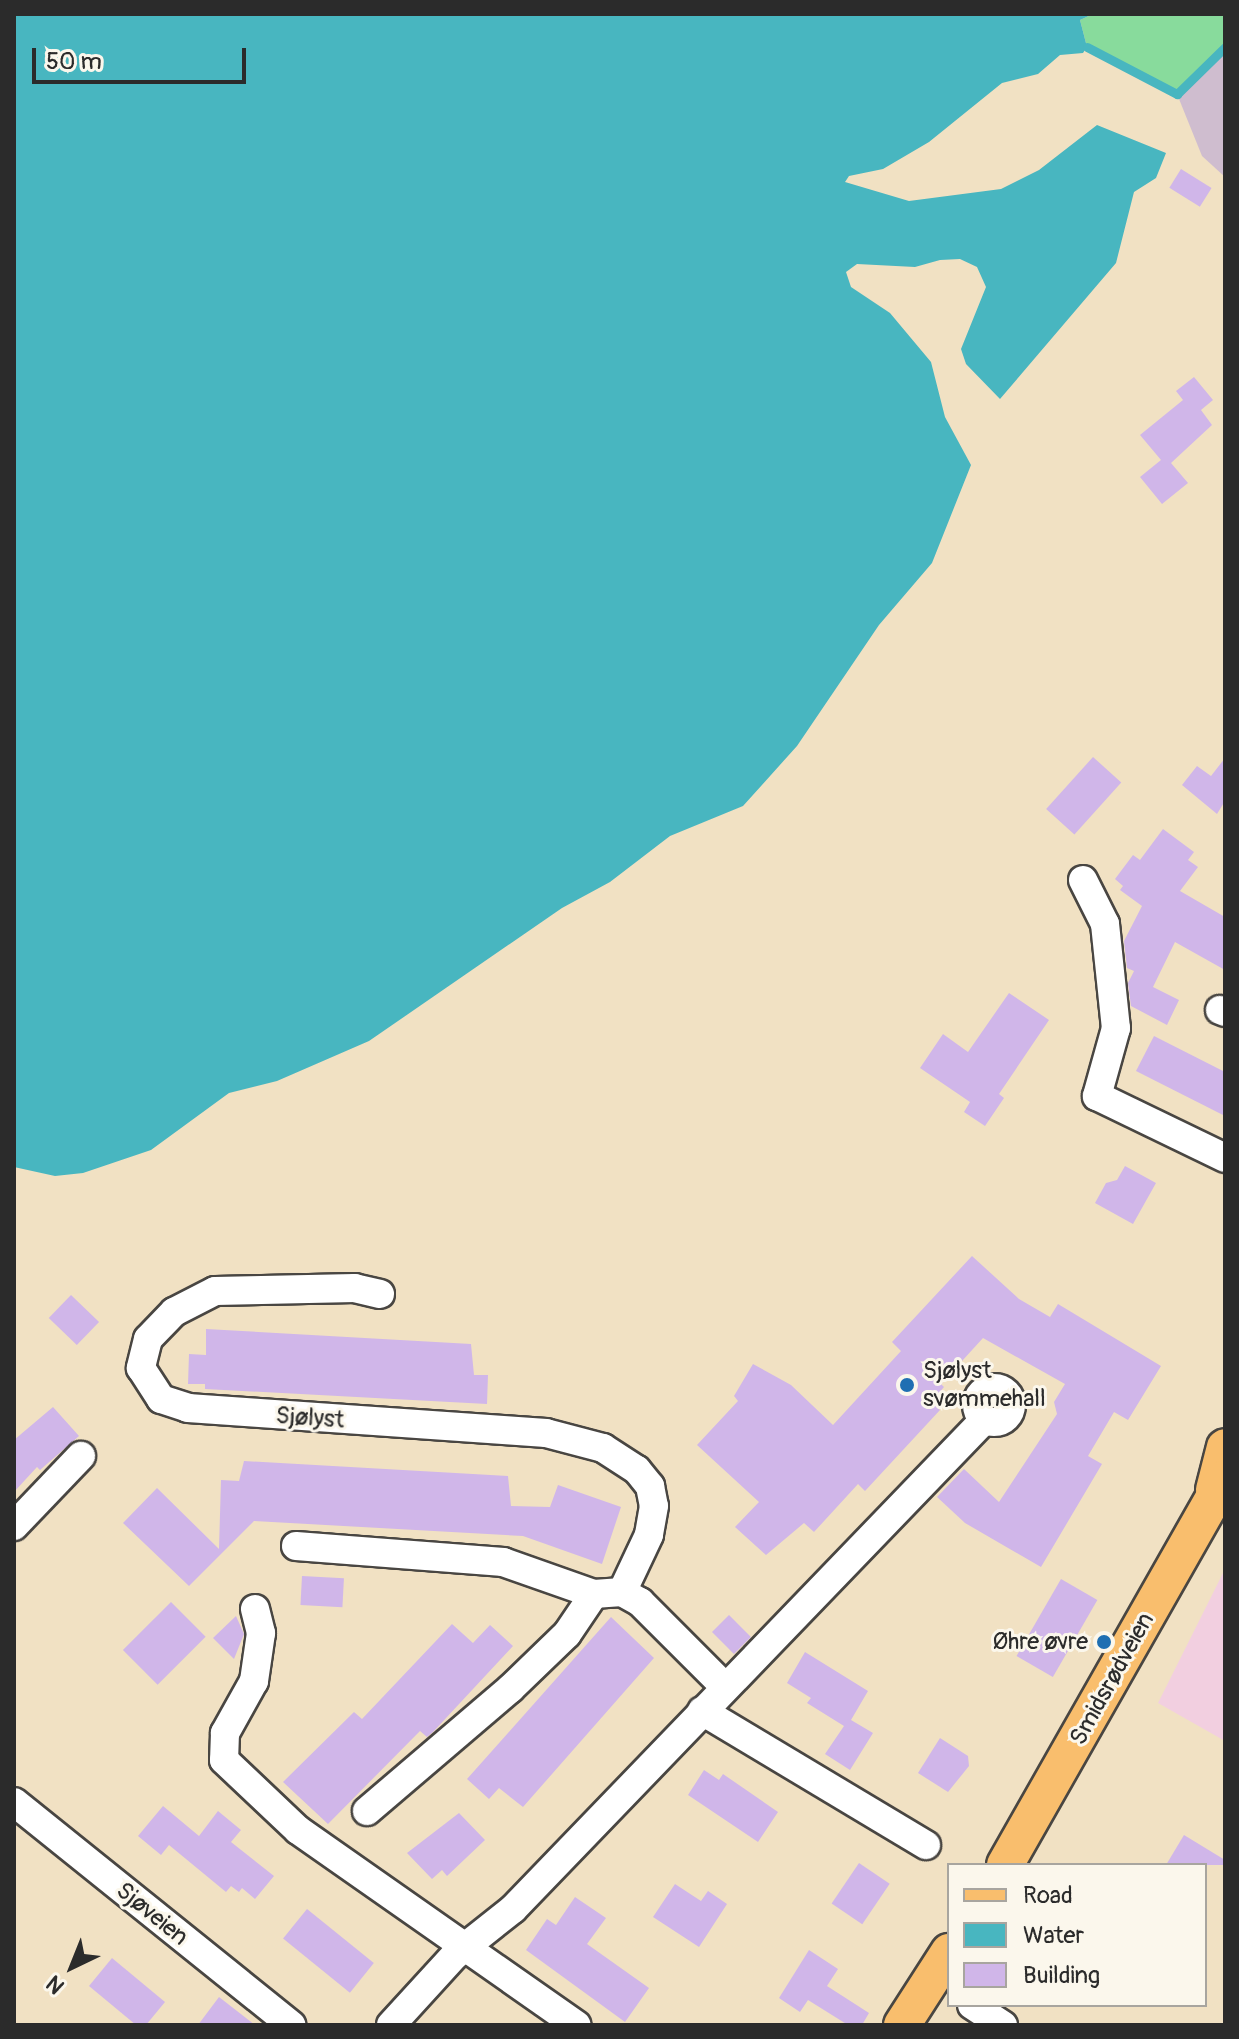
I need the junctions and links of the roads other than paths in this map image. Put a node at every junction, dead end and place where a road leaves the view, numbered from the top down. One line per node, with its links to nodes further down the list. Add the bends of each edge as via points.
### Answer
1 (1083, 880): 2 (street, via 1105,924 1116,1028 1097,1096)
2 (1225, 1158)
3 (380, 1294): 10 (street, Sjølyst, via 355,1288 215,1291 174,1312 148,1339 141,1368 161,1399 188,1408 546,1433 603,1448 637,1470 650,1486 654,1506 649,1535)
4 (984, 1420): 12 (street)
5 (1225, 1447): 7 (main road, Smidsrødveien)
6 (81, 1456): 8 (street)
7 (1220, 1484): 17 (main road, Smidsrødveien)
8 (14, 1526)
9 (296, 1546): 10 (street, via 503,1562)
10 (608, 1593): 12 (street, via 640,1602); 15 (street, Sjølyst, via 510,1689)
11 (255, 1609): 18 (street, via 261,1633 254,1681 225,1733 224,1760 298,1830)
12 (724, 1686): 13 (street)
13 (702, 1711): 16 (street); 18 (street, via 513,1909)
14 (14, 1802): 21 (street, Sjøveien)
15 (367, 1811)
16 (926, 1845)
17 (1006, 1863)
18 (463, 1948): 22 (street); 23 (street)
19 (947, 1955): 24 (main road)
20 (975, 2007): 25 (street)
21 (291, 2025)
22 (391, 2025)
23 (577, 2025)
24 (902, 2025)
25 (1003, 2025)

